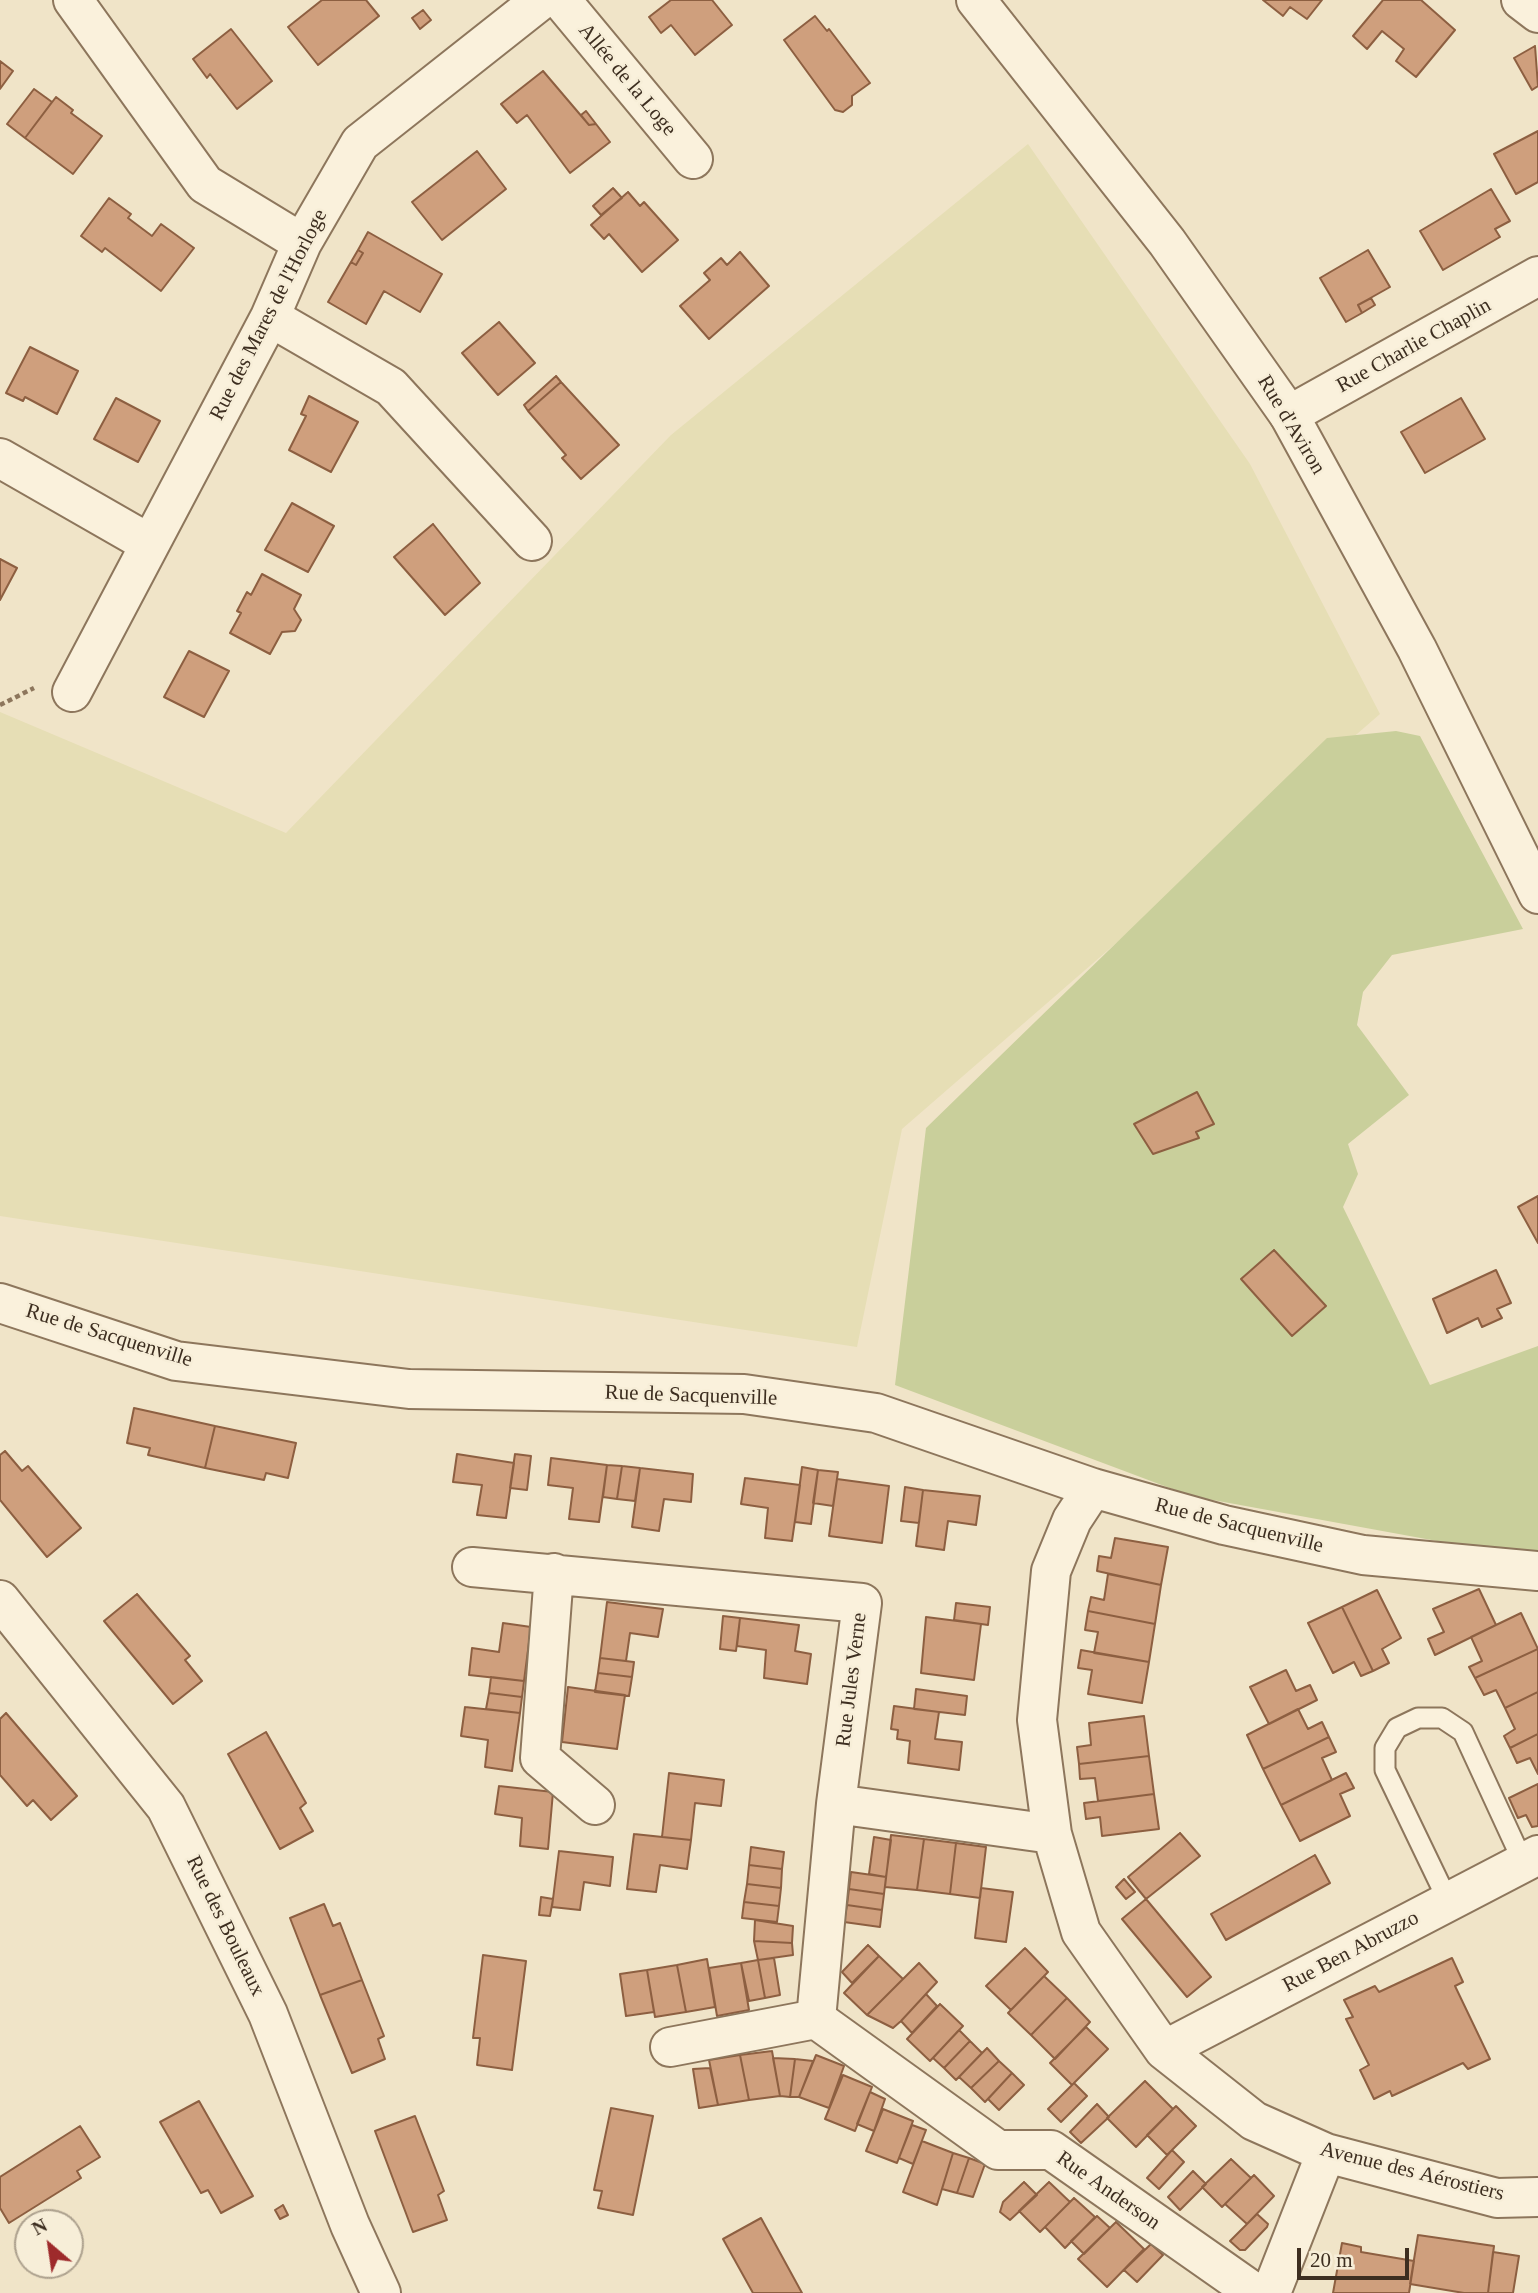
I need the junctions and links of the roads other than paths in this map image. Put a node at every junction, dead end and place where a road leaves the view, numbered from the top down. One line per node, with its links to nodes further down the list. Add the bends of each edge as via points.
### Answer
1 (74, 0): 8 (street, via 205,184)
2 (541, 0): 8 (street, Rue des Mares de l'Horloge, via 360,143)
3 (561, 0): 7 (street, Allée de la Loge)
4 (976, 0): 11 (street, Rue d'Aviron, via 1167,242)
5 (1521, 0): 6 (street)
6 (1538, 13)
7 (693, 159)
8 (302, 243): 10 (street, Rue des Mares de l'Horloge)
9 (1538, 276): 11 (street, Rue Charlie Chaplin)
10 (270, 317): 13 (street, via 391,387); 14 (street, Rue des Mares de l'Horloge)
11 (1289, 415): 16 (street, Rue d'Aviron, via 1417,649)
12 (0, 458): 14 (street)
13 (532, 541)
14 (150, 544): 15 (street, Rue des Mares de l'Horloge)
15 (72, 692)
16 (1538, 894)
17 (0, 1303): 18 (street, Rue de Sacquenville, via 176,1361 410,1389 744,1394 876,1413)
18 (1093, 1488): 20 (street, Rue de Sacquenville, via 1224,1525 1363,1555); 25 (street, Avenue des Aérostiers, via 1072,1520 1051,1571 1037,1720)
19 (472, 1567): 21 (street, Rue Jules Verne)
20 (1538, 1571)
21 (554, 1573): 23 (street, Rue Jules Verne, via 862,1603); 24 (street, via 540,1758)
22 (0, 1600): 33 (street, Rue des Bouleaux, via 166,1807 268,2014)
23 (836, 1804): 25 (street); 28 (street)
24 (595, 1805)
25 (1052, 1834): 30 (street, Avenue des Aérostiers, via 1081,1932)
26 (1531, 1858): 27 (street, Rue Ben Abruzzo); 27 (lane, via 1463,1732 1442,1718 1418,1718 1397,1728 1385,1748 1385,1770)
27 (1448, 1901): 30 (street, Rue Ben Abruzzo)
28 (816, 2019): 29 (street); 34 (street, Rue Anderson, via 998,2150 1051,2150)
29 (670, 2047)
30 (1164, 2050): 31 (street, Avenue des Aérostiers, via 1254,2122)
31 (1326, 2153): 32 (street, Avenue des Aérostiers, via 1497,2198); 35 (street)
32 (1538, 2197)
33 (381, 2293)
34 (1255, 2293)
35 (1271, 2293)

